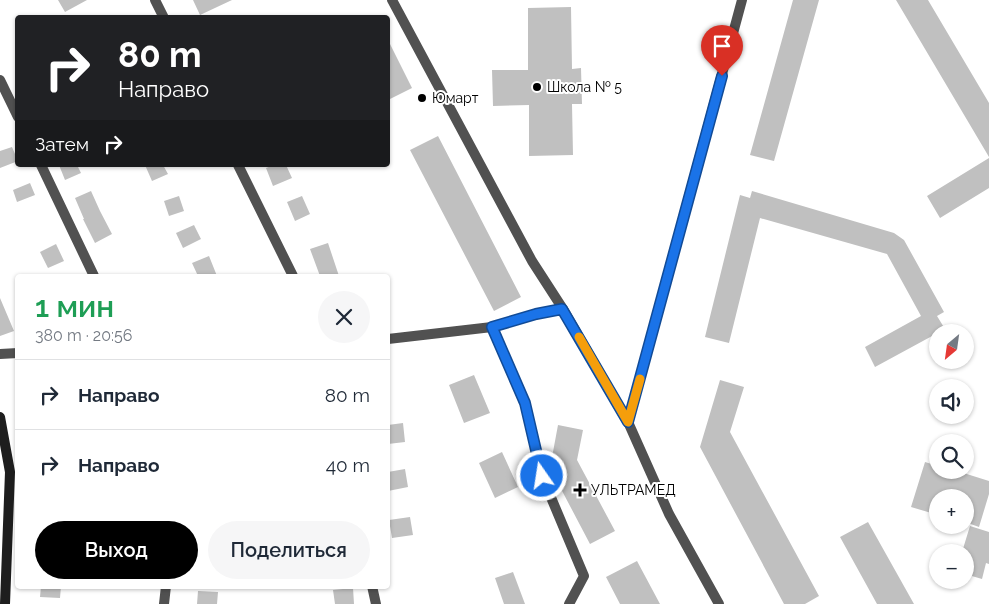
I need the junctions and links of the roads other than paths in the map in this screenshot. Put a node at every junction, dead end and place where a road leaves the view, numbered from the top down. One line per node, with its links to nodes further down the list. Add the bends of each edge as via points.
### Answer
1 (155, 0): 4 (street)
2 (392, 0): 11 (street, via 532,261)
3 (742, 0): 17 (street)
4 (162, 15)
5 (0, 80): 6 (street)
6 (15, 111)
7 (41, 167): 9 (street)
8 (239, 167): 10 (street)
9 (93, 274)
10 (293, 274)
11 (562, 309): 12 (street); 17 (street)
12 (492, 327): 13 (street); 23 (street, via 525,403 542,476 584,576)
13 (390, 339)
14 (15, 353): 15 (street)
15 (0, 354)
16 (0, 417): 20 (street, via 10,472)
17 (628, 422): 24 (street, via 669,514)
18 (166, 589): 21 (street)
19 (373, 589): 22 (street)
20 (5, 604)
21 (164, 604)
22 (376, 604)
23 (569, 604)
24 (719, 604)

